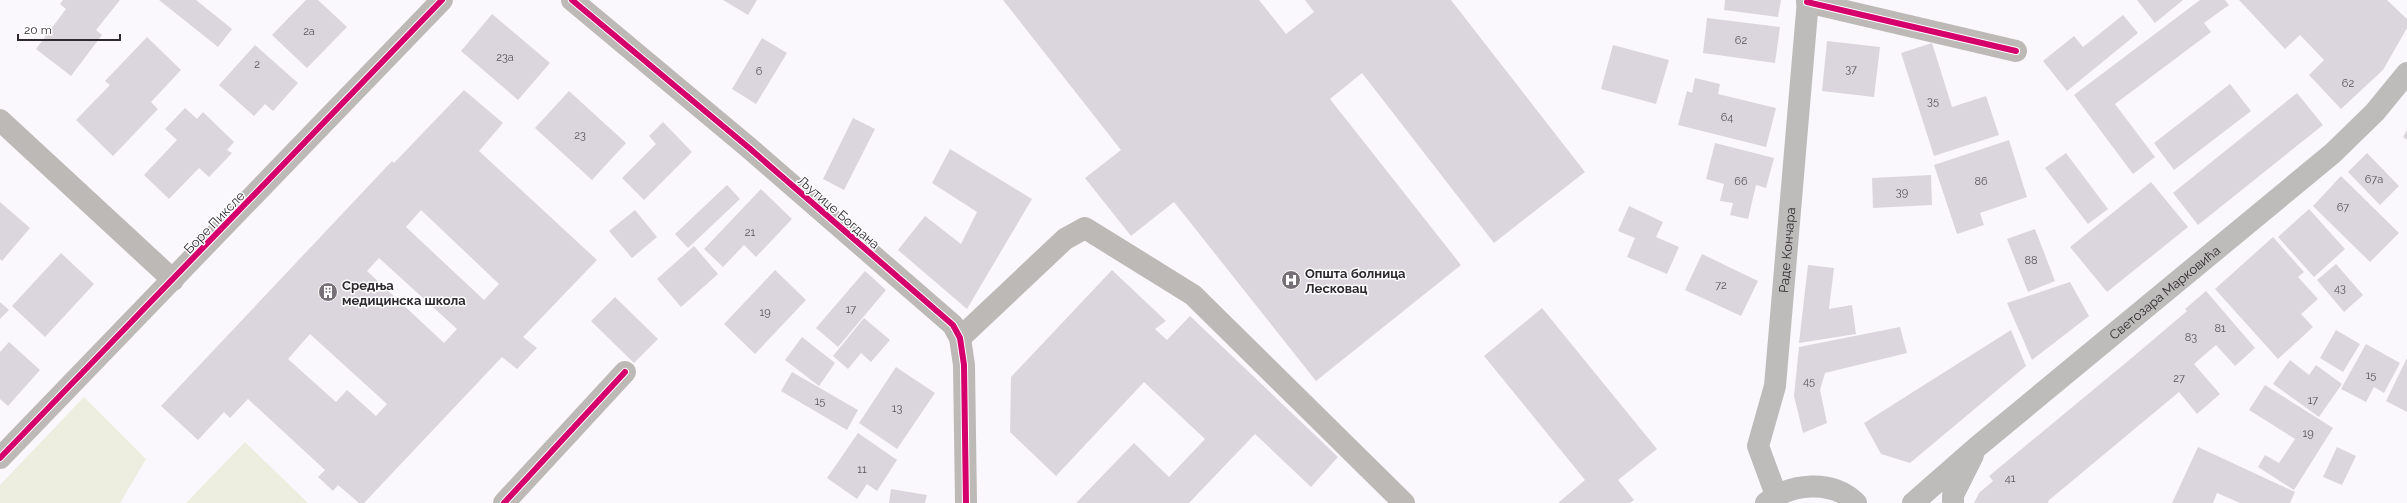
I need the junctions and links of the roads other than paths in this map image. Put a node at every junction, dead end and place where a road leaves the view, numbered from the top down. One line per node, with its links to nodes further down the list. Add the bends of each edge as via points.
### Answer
1 (442, 0): 7 (street, Боре Пиксле)
2 (572, 0): 8 (street, Љутице Богдана, via 748,147 953,325)
3 (1808, 1): 4 (street); 12 (main road, Раде Кончара, via 1775,386 1758,446)
4 (2016, 51)
5 (2407, 73): 10 (main road, Светозара Марковића, via 2375,112 2333,152)
6 (0, 120): 7 (street)
7 (173, 280): 11 (street, Боре Пиксле)
8 (960, 338): 14 (street, Љутице Богдана, via 964,365); 15 (street, via 1065,238 1085,228 1193,295)
9 (625, 372): 13 (street)
10 (1977, 447): 17 (main road, Светозара Марковића); 18 (main road, via 1953,495)
11 (0, 458)
12 (1771, 499): 16 (main road, via 1796,487 1816,486 1836,491)
13 (504, 503)
14 (966, 503)
15 (1404, 503)
16 (1856, 503)
17 (1912, 503)
18 (1953, 503)

